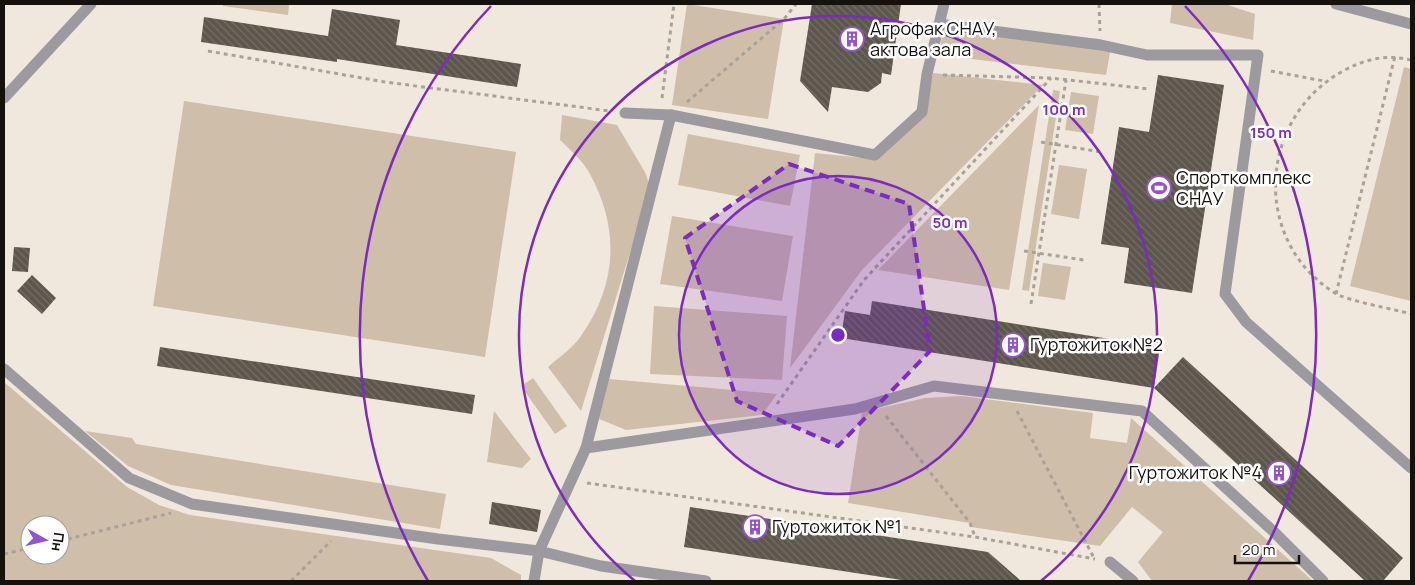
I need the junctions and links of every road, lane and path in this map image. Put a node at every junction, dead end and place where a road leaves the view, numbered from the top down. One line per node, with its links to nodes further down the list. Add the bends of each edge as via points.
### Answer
1 (91, 4): 19 (lane)
2 (674, 4): 21 (path)
3 (796, 4): 21 (path, via 784,19)
4 (944, 4): 7 (lane)
5 (1099, 4): 9 (path)
6 (1336, 4): 8 (lane)
7 (939, 24): 9 (lane); 14 (lane)
8 (1411, 24)
9 (1100, 45): 13 (lane, via 1147,55 1258,55)
10 (208, 51): 20 (path, via 385,82)
11 (1395, 56): 12 (path); 17 (path, via 1362,61); 28 (path)
12 (1411, 60)
13 (1256, 68): 17 (path); 36 (lane, via 1225,294 1246,322)
14 (927, 74): 15 (path); 21 (lane, via 922,112 875,155)
15 (1051, 78): 16 (path); 34 (path, via 864,280)
16 (1066, 80): 18 (path); 23 (path)
17 (1324, 82): 28 (path, via 1295,113 1281,144 1274,195 1285,237 1308,273)
18 (1149, 89)
19 (4, 98)
20 (625, 113): 21 (lane)
21 (666, 114): 35 (lane)
22 (1041, 142): 23 (path)
23 (1056, 145): 24 (path); 26 (path)
24 (1101, 152)
25 (1024, 251): 26 (path)
26 (1039, 253): 27 (path); 29 (path)
27 (1084, 260)
28 (1336, 294): 30 (path)
29 (1031, 304)
30 (1411, 314)
31 (4, 369): 38 (lane, via 129,478)
32 (1008, 395): 33 (lane, via 934,386); 45 (path); 52 (lane, via 1142,411)
33 (875, 402): 34 (lane, via 855,409); 40 (path, via 970,523)
34 (763, 423): 35 (lane)
35 (586, 448): 37 (lane)
36 (1411, 468)
37 (572, 480): 40 (path); 43 (lane)
38 (192, 504): 39 (lane); 41 (path, via 169,514)
39 (346, 525): 43 (lane); 48 (path)
40 (975, 536): 45 (path)
41 (70, 539)
42 (20, 550): 44 (path)
43 (539, 551): 47 (lane); 49 (lane)
44 (4, 554)
45 (1095, 559): 46 (path)
46 (1110, 562): 51 (lane)
47 (666, 578): 50 (lane)
48 (291, 581)
49 (534, 581)
50 (706, 581)
51 (1133, 581)
52 (1323, 581)

